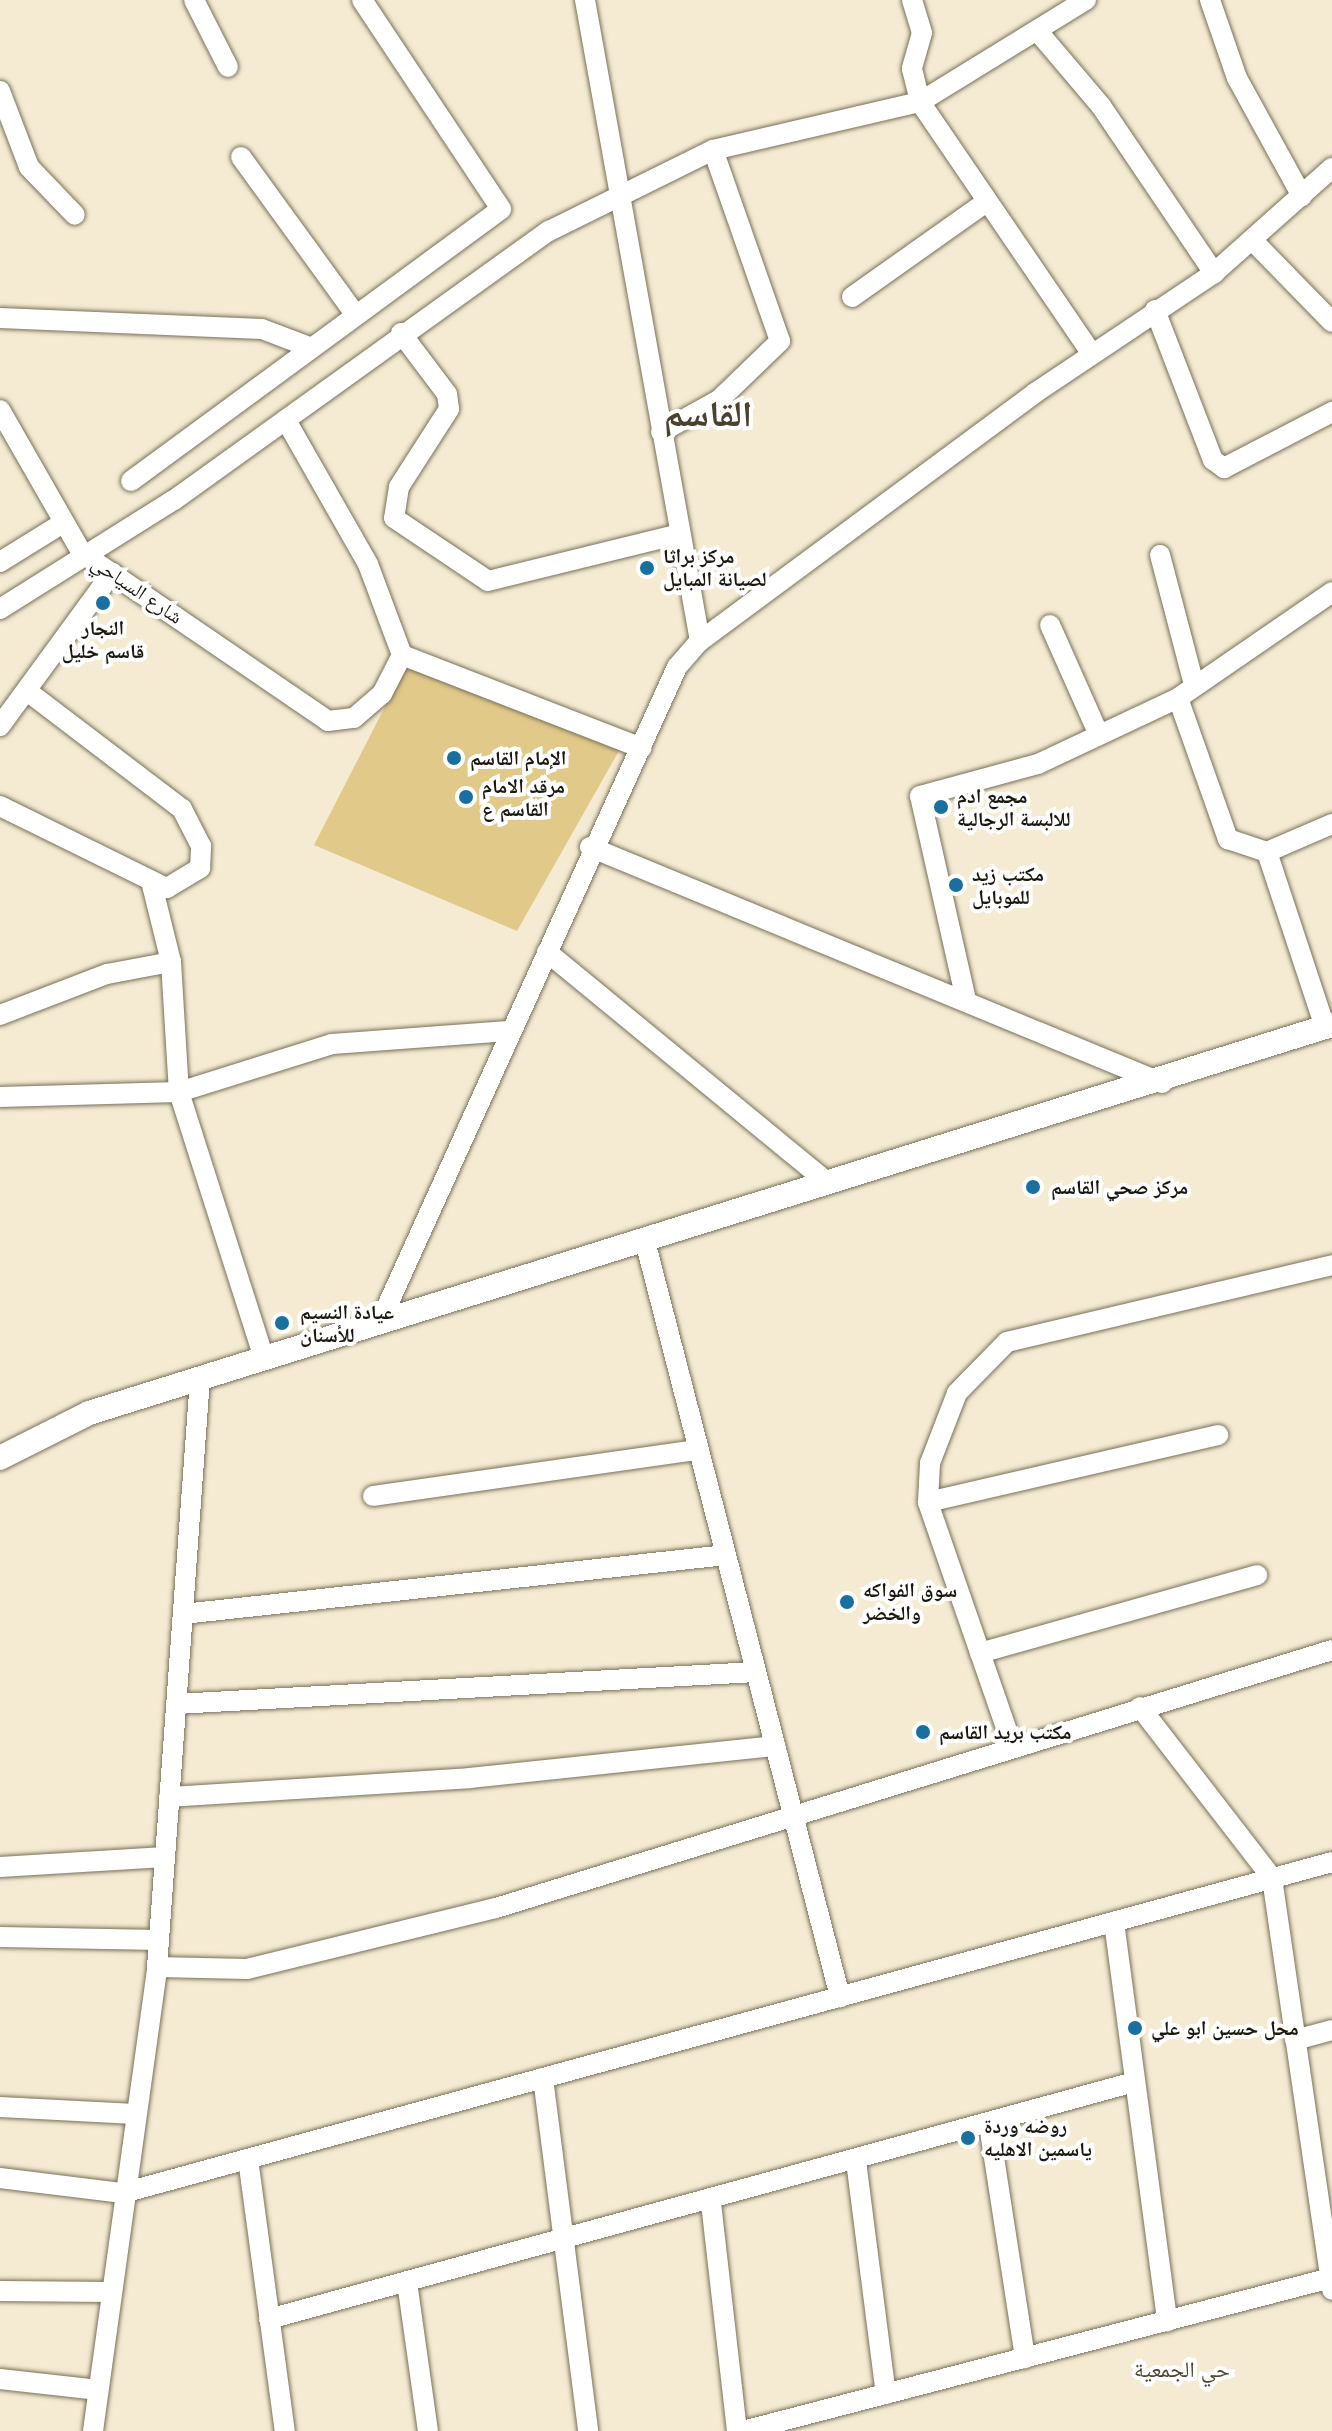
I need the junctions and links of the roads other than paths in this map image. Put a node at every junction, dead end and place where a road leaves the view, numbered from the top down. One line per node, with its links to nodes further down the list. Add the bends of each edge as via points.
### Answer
1 (194, 0): 8 (street)
2 (362, 0): 22 (street, via 501,209)
3 (585, 0): 14 (street)
4 (912, 0): 10 (street, via 922,33 912,69)
5 (1086, 0): 7 (street)
6 (1210, 0): 15 (street, via 1237,78)
7 (1040, 34): 10 (street); 19 (street, via 1101,106)
8 (228, 67)
9 (0, 91): 17 (street, via 29,167)
10 (920, 102): 11 (street); 16 (street)
11 (713, 150): 14 (street); 31 (street, via 780,341 719,400)
12 (241, 157): 22 (street)
13 (1332, 168): 15 (street)
14 (619, 192): 25 (street); 31 (street)
15 (1302, 196): 18 (street)
16 (986, 202): 20 (street); 27 (street)
17 (75, 215)
18 (1253, 241): 19 (street); 24 (street)
19 (1214, 273): 21 (street)
20 (852, 297)
21 (1155, 310): 27 (street); 29 (street, via 1213,460 1224,468)
22 (356, 315): 26 (street)
23 (0, 318): 26 (street, via 262,329)
24 (1332, 322)
25 (401, 333): 30 (street); 34 (street, via 447,394 449,409 399,487 394,518 488,581)
26 (312, 348): 32 (street)
27 (1091, 353): 42 (street)
28 (0, 410): 33 (street, شارع السياحي)
29 (1332, 412)
30 (286, 420): 35 (street, via 174,500); 43 (street, via 368,564)
31 (661, 432): 34 (street)
32 (131, 481)
33 (63, 523): 35 (street, شارع السياحي); 37 (street)
34 (680, 534): 42 (street)
35 (82, 553): 38 (street, شارع السياحي); 40 (street)
36 (1160, 555): 45 (street)
37 (0, 562)
38 (112, 573): 43 (street, شارع السياحي, via 328,721 354,718 382,694); 44 (street)
39 (1332, 592): 45 (street)
40 (0, 609)
41 (1050, 625): 47 (street)
42 (700, 641): 48 (street, via 677,667)
43 (402, 655): 48 (street)
44 (27, 691): 46 (street); 53 (street, via 182,809 201,846 200,868 167,888)
45 (1186, 691): 47 (street); 52 (street, via 1228,839)
46 (0, 726)
47 (1099, 735): 56 (street, via 1038,764 920,796)
48 (642, 748): 51 (street)
49 (0, 806): 53 (street)
50 (1332, 824): 52 (street)
51 (590, 847): 54 (street); 56 (street)
52 (1267, 852): 58 (street)
53 (151, 881): 55 (street)
54 (547, 952): 59 (street); 63 (street)
55 (171, 962): 57 (street, via 107,974); 61 (street)
56 (966, 1000): 60 (street)
57 (0, 1015)
58 (1329, 1026): 60 (street)
59 (509, 1031): 61 (street, via 332,1044); 66 (street)
60 (1162, 1083): 63 (street)
61 (179, 1092): 62 (street); 67 (street)
62 (0, 1097)
63 (828, 1183): 64 (street)
64 (646, 1245): 66 (street); 70 (street)
65 (1332, 1265): 73 (street, via 1007,1342 957,1393 930,1463)
66 (379, 1324): 67 (street)
67 (264, 1358): 68 (street)
68 (200, 1378): 71 (street, via 89,1413); 76 (street)
69 (1218, 1435): 73 (street)
70 (698, 1450): 72 (street); 74 (street)
71 (0, 1458)
72 (373, 1496)
73 (928, 1502): 78 (street)
74 (726, 1555): 76 (street); 79 (street)
75 (1257, 1575): 78 (street)
76 (183, 1614): 80 (street)
77 (1332, 1650): 81 (street)
78 (980, 1653): 82 (street)
79 (756, 1672): 80 (street); 83 (street)
80 (176, 1704): 84 (street)
81 (1140, 1707): 82 (street); 89 (street)
82 (1012, 1745): 85 (street)
83 (775, 1746): 84 (street, via 470,1778); 85 (street)
84 (169, 1797): 86 (street)
85 (792, 1811): 93 (street, via 496,1908 247,1969); 94 (street)
86 (165, 1857): 88 (street); 92 (street)
87 (1332, 1862): 89 (street)
88 (0, 1867)
89 (1272, 1878): 90 (street); 96 (street)
90 (1114, 1922): 94 (street); 98 (street)
91 (0, 1937): 92 (street)
92 (159, 1940): 93 (street)
93 (157, 1967): 100 (street)
94 (840, 1997): 97 (street)
95 (1332, 2030): 96 (street)
96 (1295, 2040): 109 (street)
97 (543, 2078): 102 (street); 107 (street)
98 (1134, 2082): 101 (street); 113 (street)
99 (0, 2107): 100 (street)
100 (135, 2114): 105 (street)
101 (989, 2125): 103 (street); 114 (street)
102 (248, 2159): 105 (street); 112 (street)
103 (856, 2161): 106 (street); 117 (street)
104 (0, 2178): 105 (street)
105 (123, 2193): 111 (street)
106 (711, 2203): 107 (street); 122 (street)
107 (563, 2240): 108 (street); 121 (street)
108 (407, 2282): 112 (street); 120 (street)
109 (1331, 2284): 113 (street)
110 (0, 2291): 111 (street)
111 (110, 2292): 116 (street)
112 (269, 2319): 119 (street)
113 (1167, 2321): 114 (street)
114 (1025, 2358): 117 (street)
115 (0, 2379): 116 (street)
116 (98, 2390): 118 (street)
117 (886, 2394): 123 (street)
118 (93, 2431)
119 (285, 2431)
120 (428, 2431)
121 (588, 2431)
122 (737, 2431)
123 (743, 2431)

